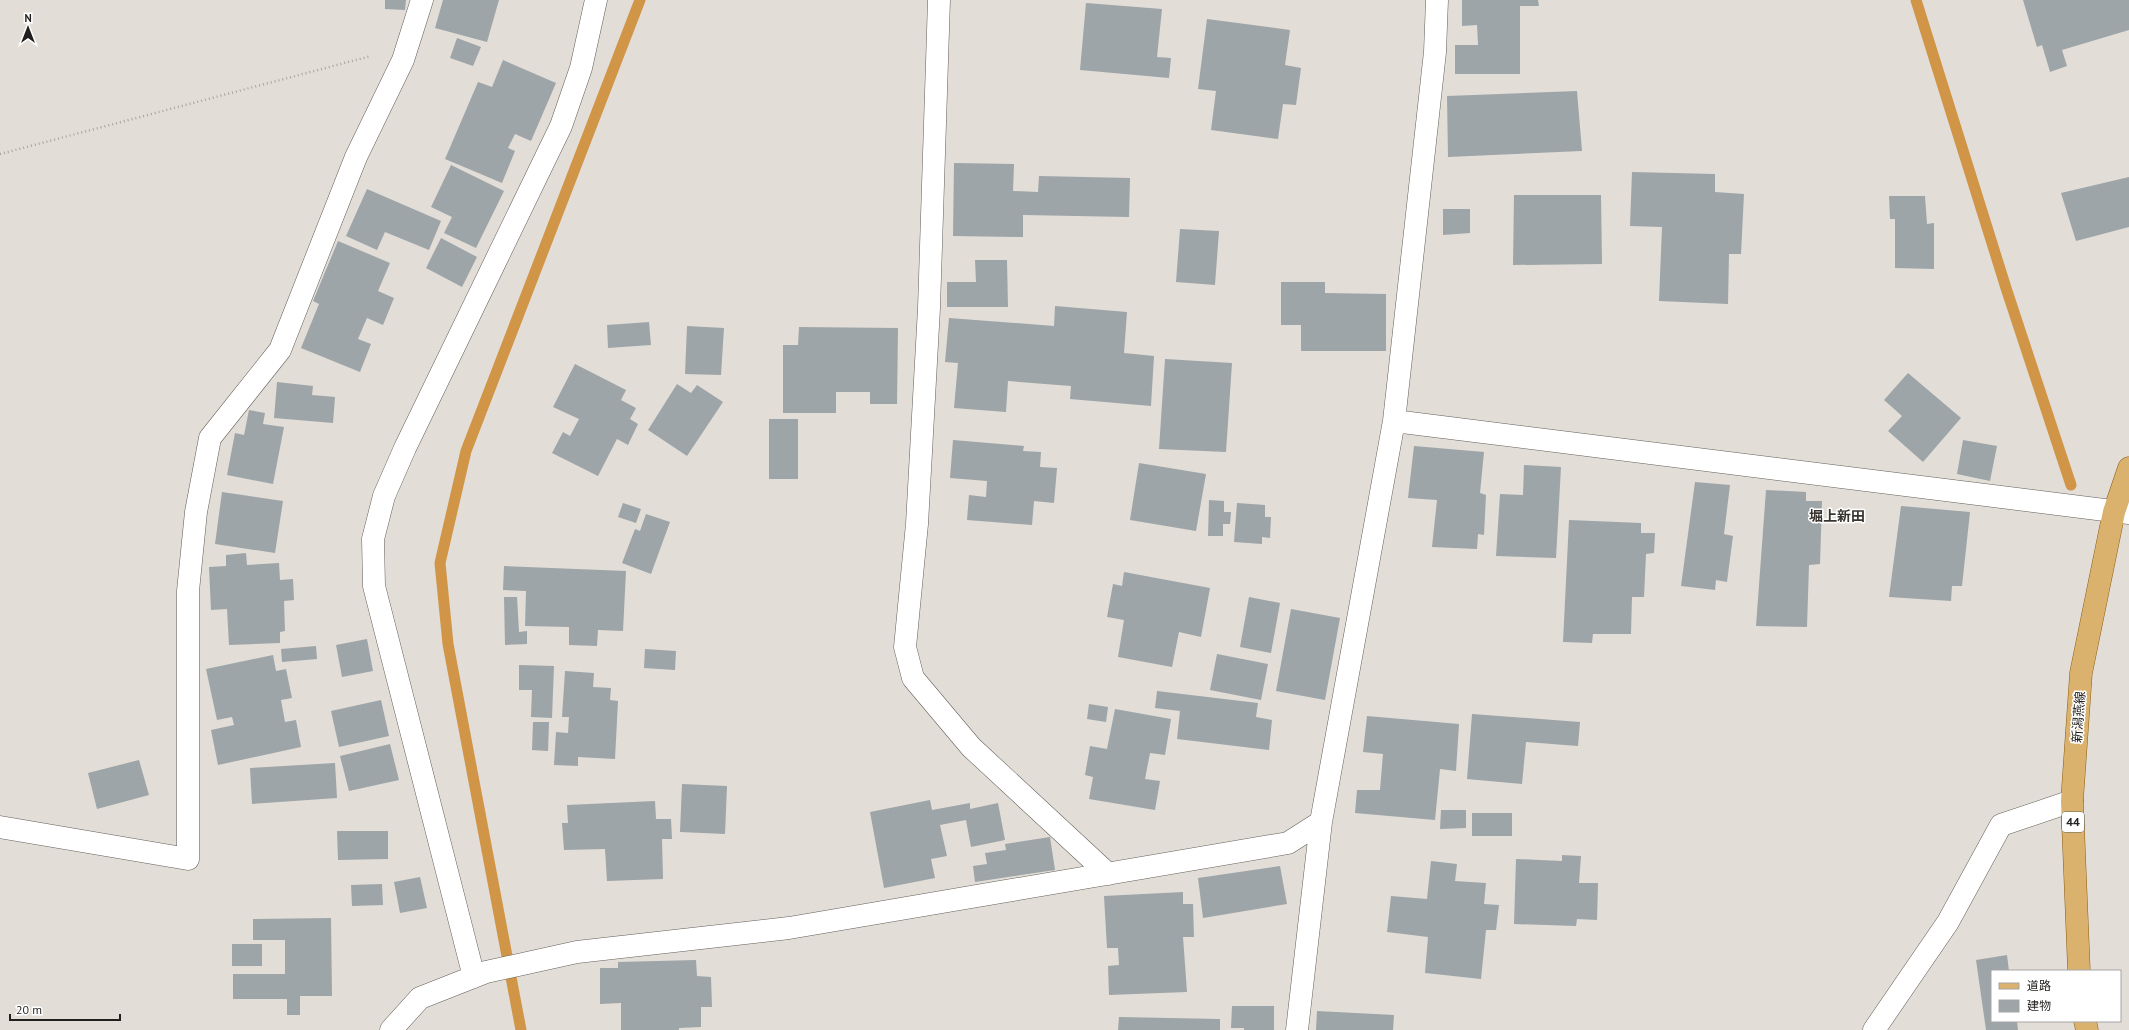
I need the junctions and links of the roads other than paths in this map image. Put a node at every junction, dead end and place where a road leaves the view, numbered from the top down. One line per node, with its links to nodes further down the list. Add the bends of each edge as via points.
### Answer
1 (422, 0): 10 (street, via 404,60 356,157 280,350 210,438 196,512 188,591 188,859)
2 (596, 0): 13 (street, via 581,68 561,126 405,448 384,496 373,539 374,586)
3 (940, 0): 11 (street, via 927,347 917,524 905,647 913,678 972,747)
4 (1436, 0): 5 (street, via 1435,52)
5 (1394, 421): 7 (street); 9 (street)
6 (2129, 468): 7 (main road, 新潟燕線 / 44)
7 (2122, 512): 8 (main road, 新潟燕線 / 44, via 2081,673)
8 (2072, 801): 12 (main road, 新潟燕線 / 44); 16 (street, via 2001,824 1948,922)
9 (1321, 822): 11 (street, via 1288,843); 15 (street)
10 (0, 827)
11 (1108, 874): 13 (street, via 789,928 577,952)
12 (2079, 970)
13 (480, 974): 14 (street, via 420,998)
14 (391, 1030)
15 (1296, 1030)
16 (1874, 1030)

